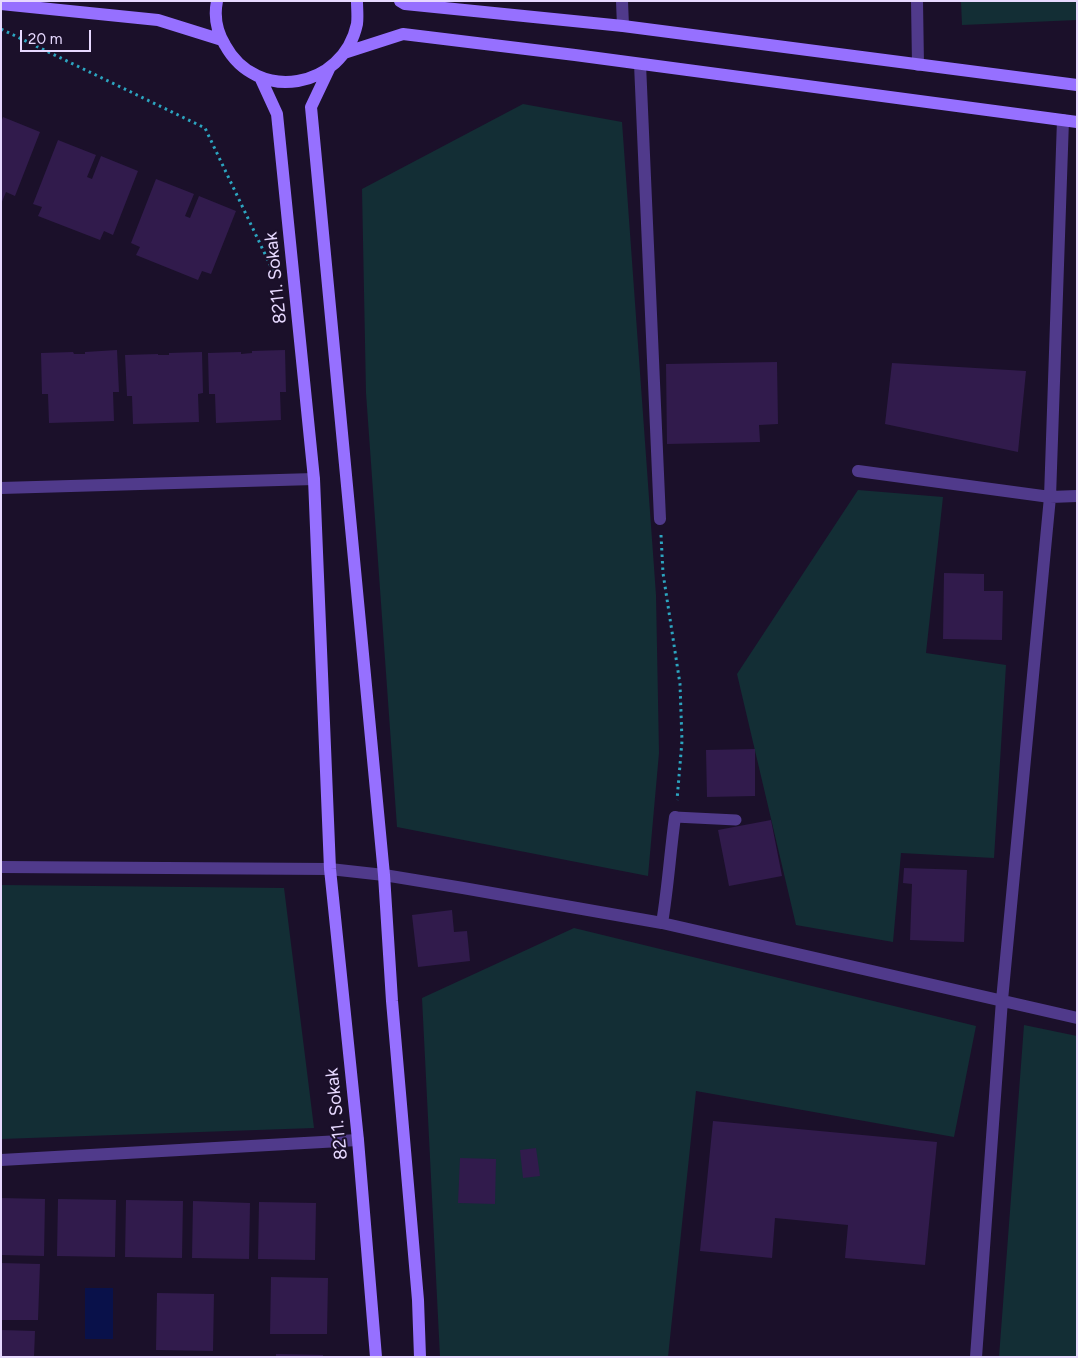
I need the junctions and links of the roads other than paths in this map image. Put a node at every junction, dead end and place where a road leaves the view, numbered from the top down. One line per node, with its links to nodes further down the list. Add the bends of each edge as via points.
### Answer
1 (217, 1): 8 (street, via 218,34)
2 (357, 1): 9 (street, via 357,23)
3 (400, 1): 7 (street, via 404,4)
4 (622, 1): 7 (street)
5 (917, 1): 11 (street)
6 (1, 4): 8 (street, via 158,20)
7 (623, 26): 11 (street)
8 (222, 40): 13 (street, via 230,56 248,72)
9 (344, 53): 10 (street, via 403,34); 12 (street)
10 (640, 64): 15 (street); 22 (street)
11 (918, 65): 14 (street)
12 (330, 67): 13 (street, via 319,75 296,82 271,82); 27 (street, via 311,107)
13 (260, 77): 18 (street, 8211. Sokak, via 277,114)
14 (1077, 85)
15 (1062, 120): 16 (street); 21 (street)
16 (1077, 122)
17 (858, 471): 21 (street)
18 (314, 479): 19 (street); 26 (street, 8211. Sokak)
19 (1, 488)
20 (1077, 496): 21 (street)
21 (1050, 497): 29 (street)
22 (660, 519)
23 (675, 817): 24 (lane); 28 (street)
24 (736, 820)
25 (1, 867): 26 (street)
26 (330, 869): 27 (street); 31 (street, 8211. Sokak)
27 (384, 875): 28 (street); 34 (street)
28 (662, 923): 29 (street)
29 (1002, 1000): 30 (street); 35 (street)
30 (1077, 1018)
31 (358, 1140): 32 (street); 33 (street, 8211. Sokak)
32 (1, 1160)
33 (376, 1357)
34 (420, 1357)
35 (976, 1357)

